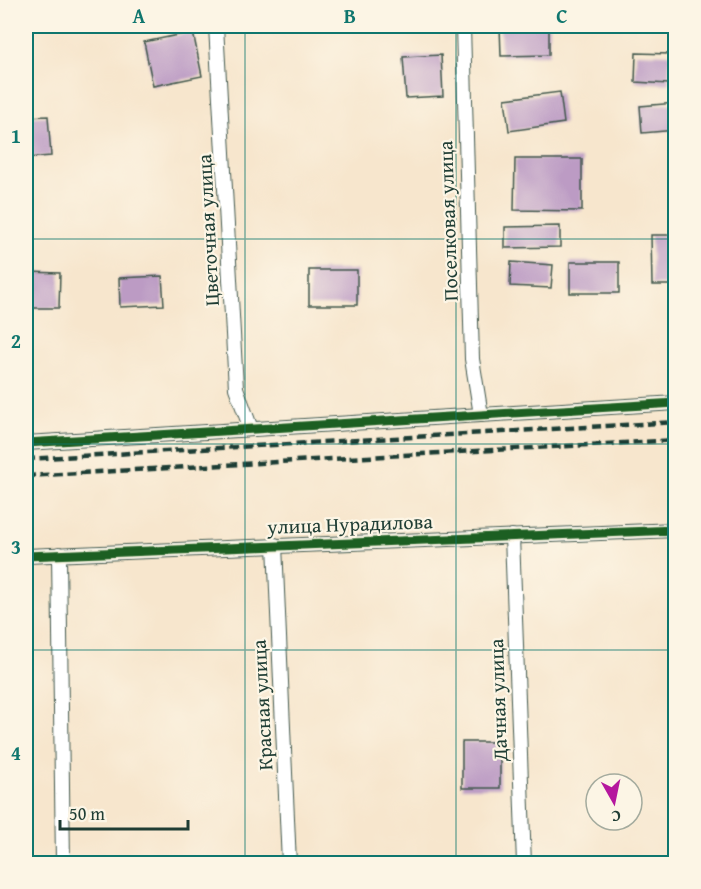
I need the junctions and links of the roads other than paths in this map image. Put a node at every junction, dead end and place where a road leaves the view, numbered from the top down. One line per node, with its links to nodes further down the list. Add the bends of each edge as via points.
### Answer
1 (216, 26): 5 (street, Цветочная улица, via 236,388)
2 (463, 26): 4 (street, Поселковая улица, via 472,359)
3 (675, 403): 4 (street)
4 (481, 415): 5 (street)
5 (251, 429): 6 (street)
6 (26, 443)
7 (675, 530): 8 (street, улица Нурадилова)
8 (512, 536): 9 (street, улица Нурадилова); 14 (street, Дачная улица)
9 (274, 545): 10 (street, улица Нурадилова); 13 (street, Красная улица)
10 (59, 554): 11 (street, улица Нурадилова); 12 (street)
11 (26, 556)
12 (63, 864)
13 (289, 864)
14 (524, 864)

